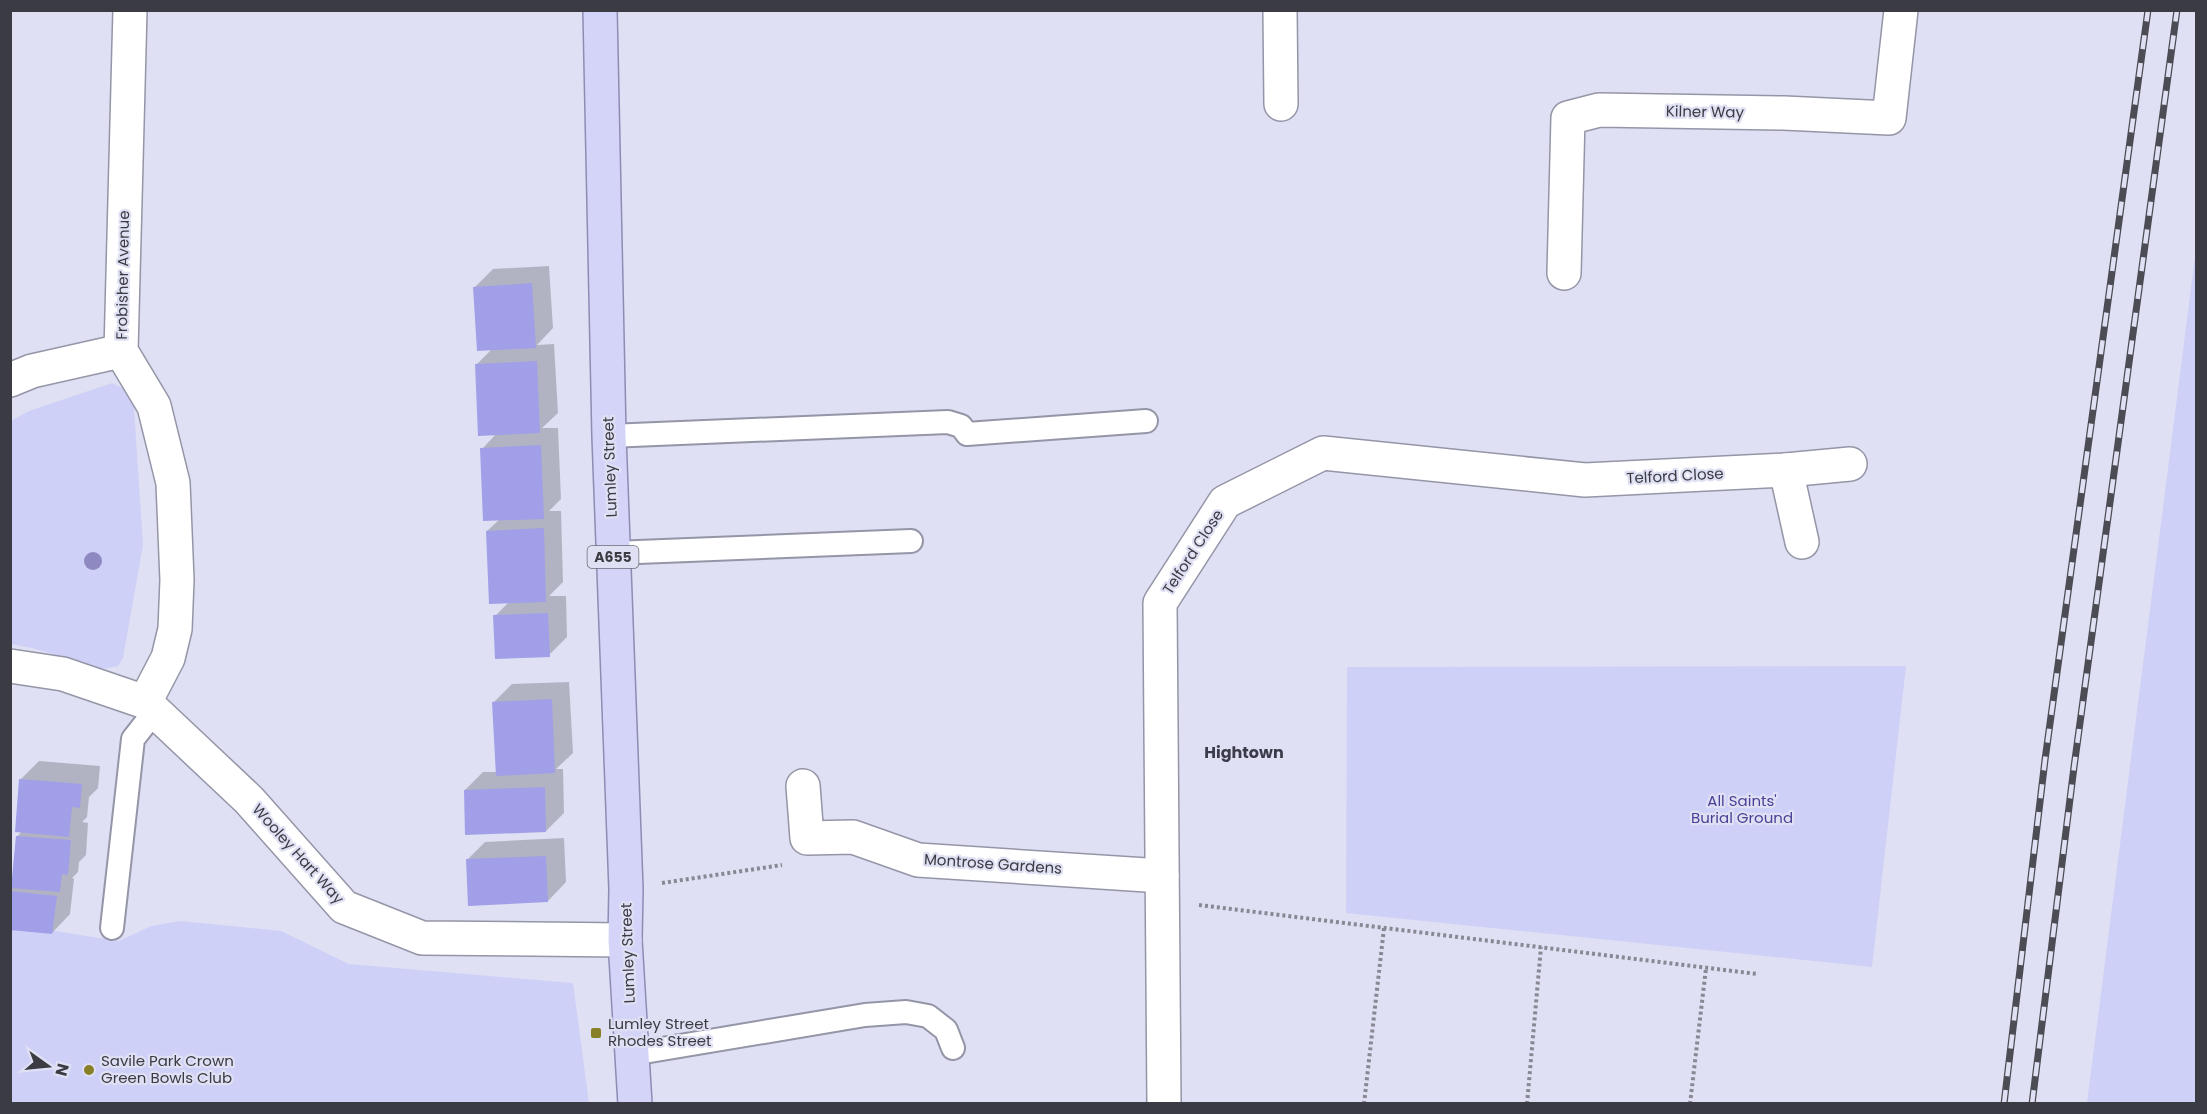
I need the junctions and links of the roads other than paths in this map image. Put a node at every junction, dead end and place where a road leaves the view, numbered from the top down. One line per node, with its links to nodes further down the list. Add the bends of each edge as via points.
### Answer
1 (130, 10): 7 (street, Frobisher Avenue)
2 (600, 10): 10 (main road, Lumley Street / A655)
3 (1280, 10): 5 (street)
4 (1901, 10): 6 (street, Kilner Way, via 1889,118 1599,110 1568,118)
5 (1281, 104)
6 (1564, 273)
7 (121, 351): 8 (street, via 32,371); 17 (street, Frobisher Avenue, via 154,406 172,483 177,580 175,629)
8 (10, 380)
9 (1146, 421): 10 (lane, via 967,434 962,426 948,422)
10 (609, 436): 15 (main road, Lumley Street / A655)
11 (1850, 464): 12 (street, Telford Close)
12 (1786, 470): 14 (street); 19 (street, Telford Close, via 1585,480 1323,453 1225,502 1160,603)
13 (911, 541): 15 (lane)
14 (1802, 542)
15 (613, 554): 21 (main road, Lumley Street / A655)
16 (10, 666): 17 (street, Wooley Hart Way, via 63,674)
17 (150, 706): 20 (lane, via 133,739); 21 (street, Wooley Hart Way, via 249,800 344,907 422,938)
18 (803, 786): 19 (street, Montrose Gardens, via 807,838 853,837 918,860)
19 (1162, 888): 25 (street, Telford Close)
20 (112, 928)
21 (625, 940): 23 (main road, Lumley Street / A655)
22 (953, 1048): 23 (lane, via 946,1030 928,1016 906,1012 865,1015)
23 (632, 1054): 24 (main road, Lumley Street / A655)
24 (635, 1104)
25 (1164, 1104)

